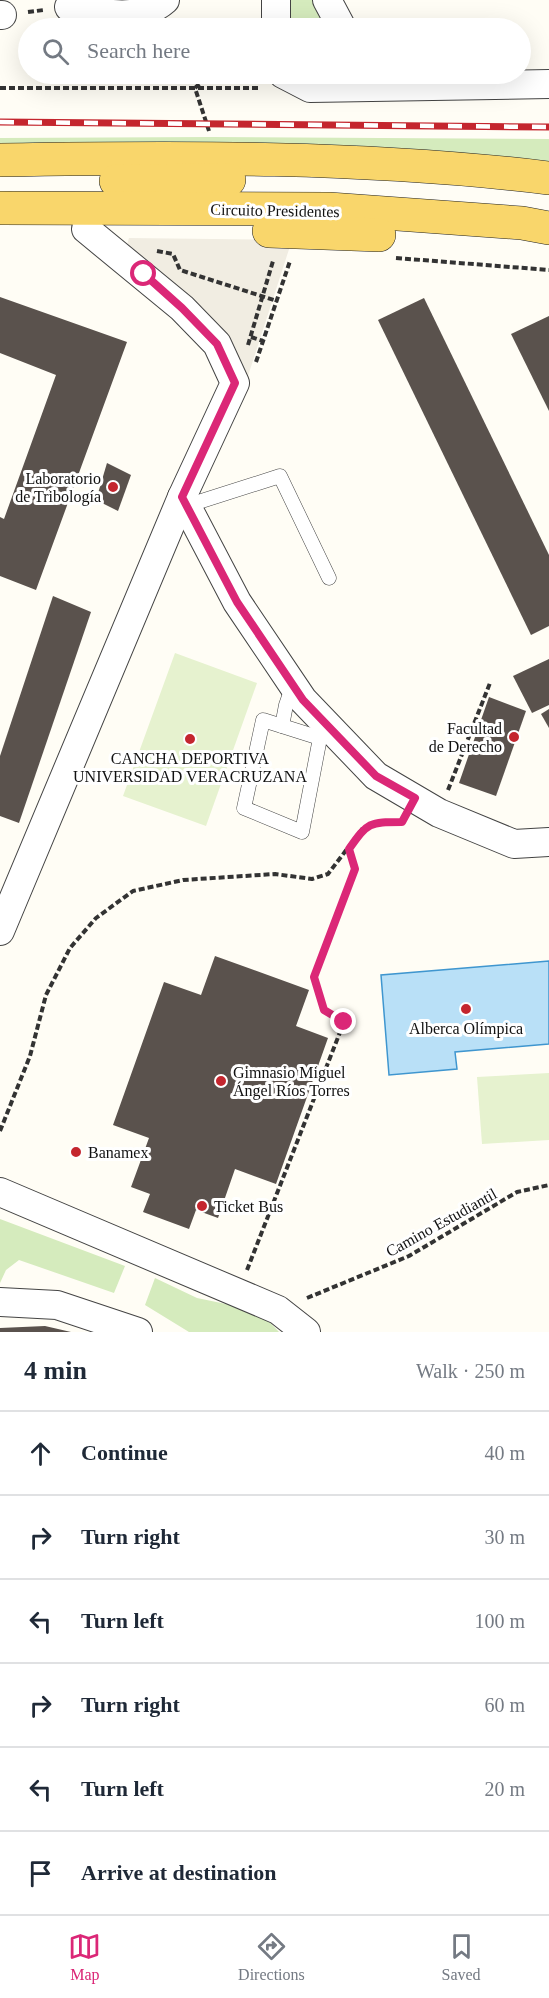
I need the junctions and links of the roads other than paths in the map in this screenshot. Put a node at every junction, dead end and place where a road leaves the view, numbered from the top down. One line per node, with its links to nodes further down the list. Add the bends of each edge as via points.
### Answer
1 (165, 0): 4 (street, via 153,11 112,15)
2 (276, 0): 5 (street)
3 (327, 0): 6 (street)
4 (69, 7)
5 (276, 18)
6 (337, 18)
7 (289, 84): 8 (street, via 310,88)
8 (348, 84)
9 (531, 84): 10 (street)
10 (549, 84)
11 (0, 160): 12 (main road, via 183,157 476,169)
12 (549, 178)
13 (0, 182): 14 (main road, Circuito Presidentes, via 213,180)
14 (549, 187)
15 (0, 208): 18 (main road, Circuito Presidentes, via 330,209 522,223)
16 (86, 229): 17 (main road); 18 (main road, via 287,245); 19 (street, via 182,308 217,344 235,383)
17 (0, 231)
18 (548, 233)
19 (184, 501): 20 (lane, via 280,476); 21 (street, via 237,602); 24 (street)
20 (330, 578)
21 (293, 685): 22 (lane); 23 (street, via 376,776 439,813 514,844)
22 (282, 726): 22 (lane, via 320,738 302,832 244,808 263,720)
23 (549, 842)
24 (0, 931)
25 (0, 1192): 28 (street, via 278,1310)
26 (0, 1302): 27 (street, via 57,1305)
27 (138, 1332)
28 (306, 1332)

